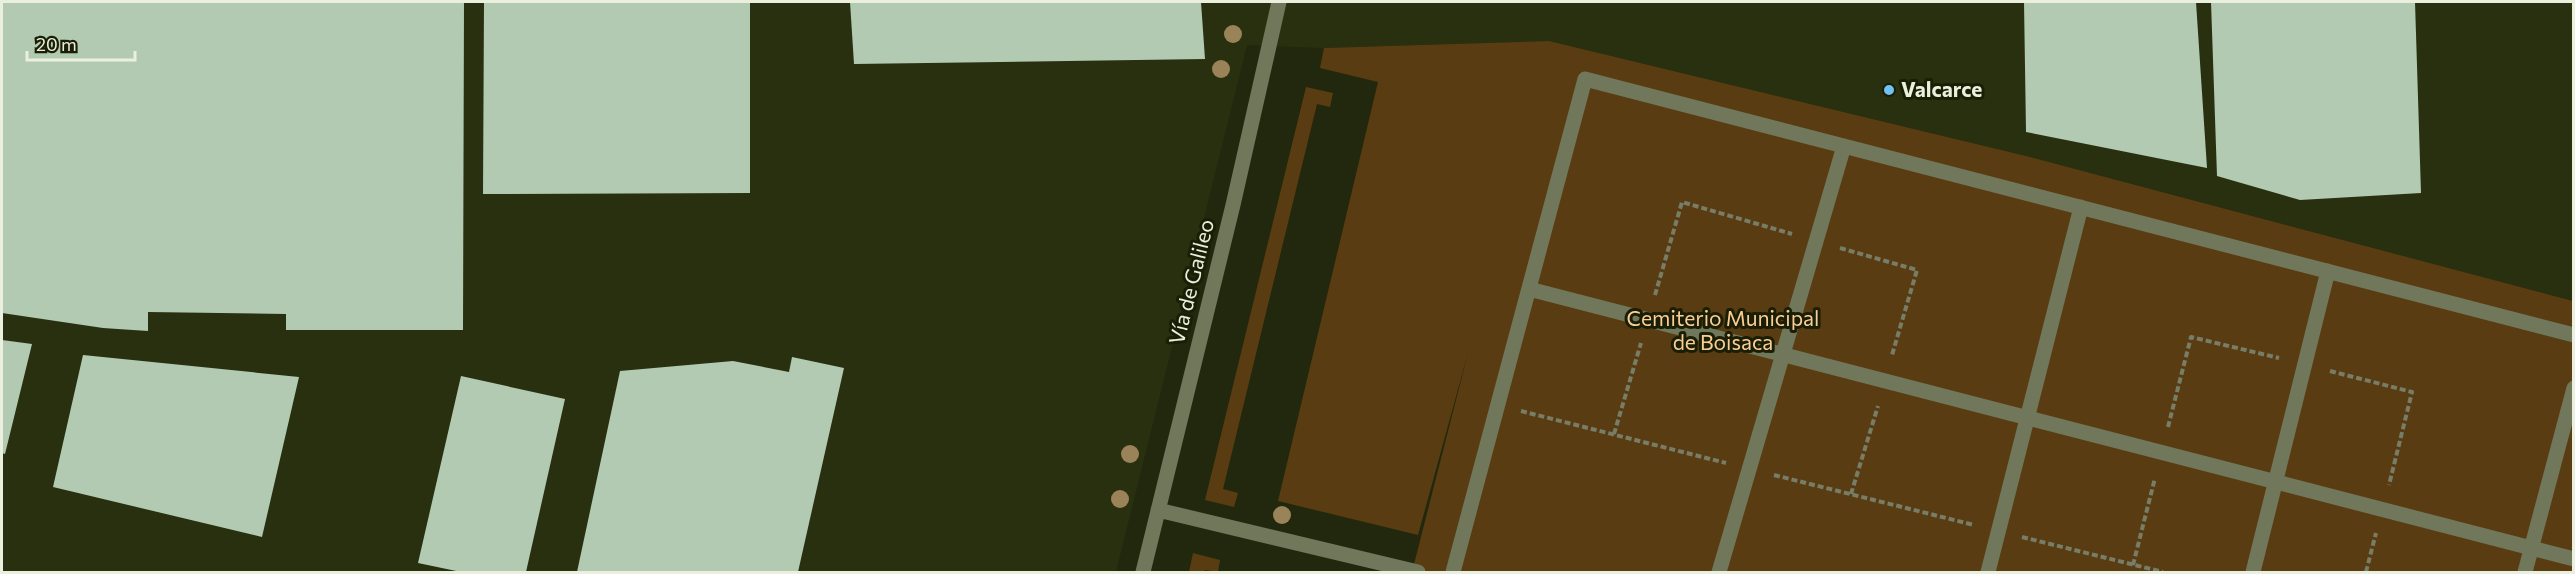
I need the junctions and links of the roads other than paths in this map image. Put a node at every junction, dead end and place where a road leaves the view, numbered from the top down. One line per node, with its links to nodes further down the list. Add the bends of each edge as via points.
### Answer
1 (1279, 2): 11 (street, Vía de Galileo)
2 (1844, 146): 3 (street); 5 (street, via 1585,79); 7 (street)
3 (2081, 207): 4 (street); 9 (street)
4 (2328, 271): 6 (street); 10 (street)
5 (1529, 289): 7 (street); 16 (street)
6 (2574, 334)
7 (1783, 354): 9 (street); 17 (street)
8 (2574, 388): 12 (street)
9 (2028, 418): 10 (street); 18 (street)
10 (2276, 482): 12 (street); 19 (street)
11 (1158, 510): 14 (street, Vía de Galileo); 15 (street)
12 (2531, 548): 13 (street); 20 (street)
13 (2574, 559)
14 (1143, 573)
15 (1418, 573)
16 (1453, 573)
17 (1719, 573)
18 (1988, 573)
19 (2253, 573)
20 (2525, 573)

